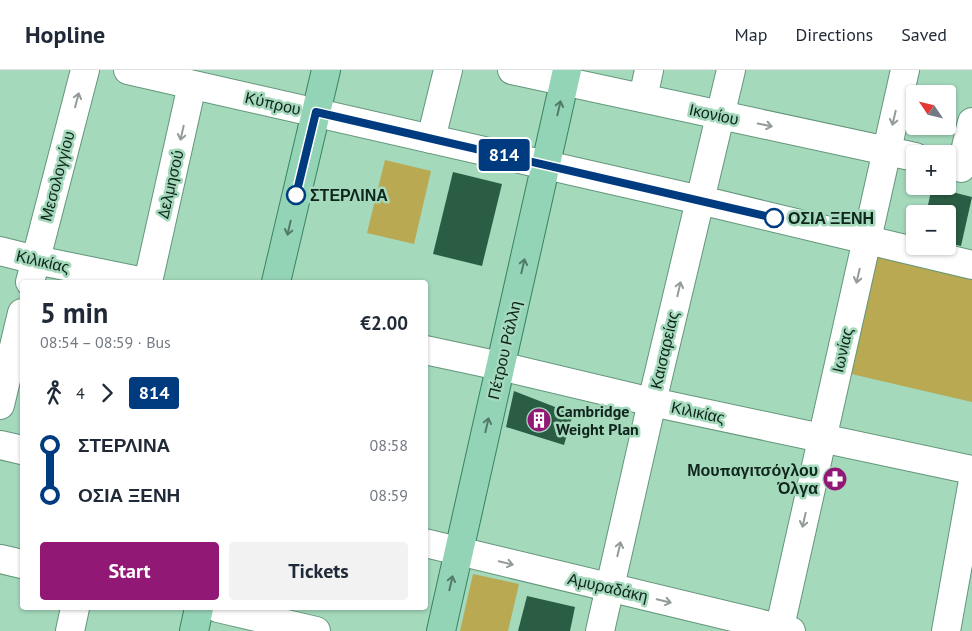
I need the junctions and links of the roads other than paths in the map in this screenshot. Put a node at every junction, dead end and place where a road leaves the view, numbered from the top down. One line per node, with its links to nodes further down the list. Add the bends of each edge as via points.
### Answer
1 (85, 70): 24 (street, Μεσολογγίου, one-way to 1)
2 (128, 70): 10 (street, Κύπρου)
3 (326, 70): 12 (main road)
4 (448, 70): 15 (street)
5 (512, 70): 9 (street, Ικονίου)
6 (649, 70): 11 (street)
7 (731, 70): 13 (street, Καισαρείας)
8 (905, 70): 16 (street, Ιωνίας, one-way to 16)
9 (566, 75): 11 (street, Ικονίου); 18 (main road, Πέτρου Ράλλη, one-way to 9)
10 (206, 81): 12 (street, Κύπρου); 26 (street, Δελμησού, one-way to 26)
11 (643, 98): 13 (street, Ικονίου)
12 (316, 112): 15 (street, Κύπρου); 27 (main road, one-way to 27)
13 (721, 116): 16 (street, Ικονίου, one-way to 16); 20 (street, Καισαρείας)
14 (972, 122): 19 (street)
15 (431, 139): 18 (street, Κύπρου)
16 (887, 151): 17 (street, Ικονίου); 21 (street, Ιωνίας)
17 (906, 155)
18 (546, 165): 20 (street, Κύπρου); 30 (main road, Πέτρου Ράλλη, one-way to 18)
19 (960, 168)
20 (700, 200): 21 (street, Κύπρου); 31 (street, Καισαρείας, one-way to 20)
21 (866, 240): 23 (street, Κύπρου); 33 (street, Ιωνίας, one-way to 33)
22 (0, 251): 24 (street, Κιλικίας)
23 (972, 265)
24 (33, 271): 25 (street, Κιλικίας)
25 (124, 280)
26 (149, 280)
27 (276, 280)
28 (20, 321): 32 (street)
29 (428, 351): 30 (street, Κιλικίας)
30 (500, 366): 31 (street, Κιλικίας); 39 (main road, Πέτρου Ράλλη, one-way to 30)
31 (652, 402): 33 (street, Κιλικίας); 42 (street, Καισαρείας, one-way to 31)
32 (0, 405)
33 (822, 438): 36 (street, Κιλικίας); 47 (street, Ιωνίας, one-way to 47)
34 (0, 445): 35 (street)
35 (20, 450)
36 (972, 470)
37 (972, 486): 53 (street)
38 (428, 544): 39 (street, Αμυραδάκη)
39 (459, 551): 42 (street, Αμυραδάκη, one-way to 42); 51 (main road, Πέτρου Ράλλη, one-way to 39)
40 (0, 559): 41 (street)
41 (20, 564)
42 (610, 588): 47 (street, Αμυραδάκη, one-way to 47); 52 (street, Καισαρείας)
43 (75, 610): 48 (street)
44 (199, 610): 49 (main road)
45 (226, 610): 50 (street)
46 (320, 610): 50 (street)
47 (783, 630)
48 (70, 631)
49 (194, 631)
50 (315, 631)
51 (440, 631)
52 (600, 631)
53 (946, 631)

